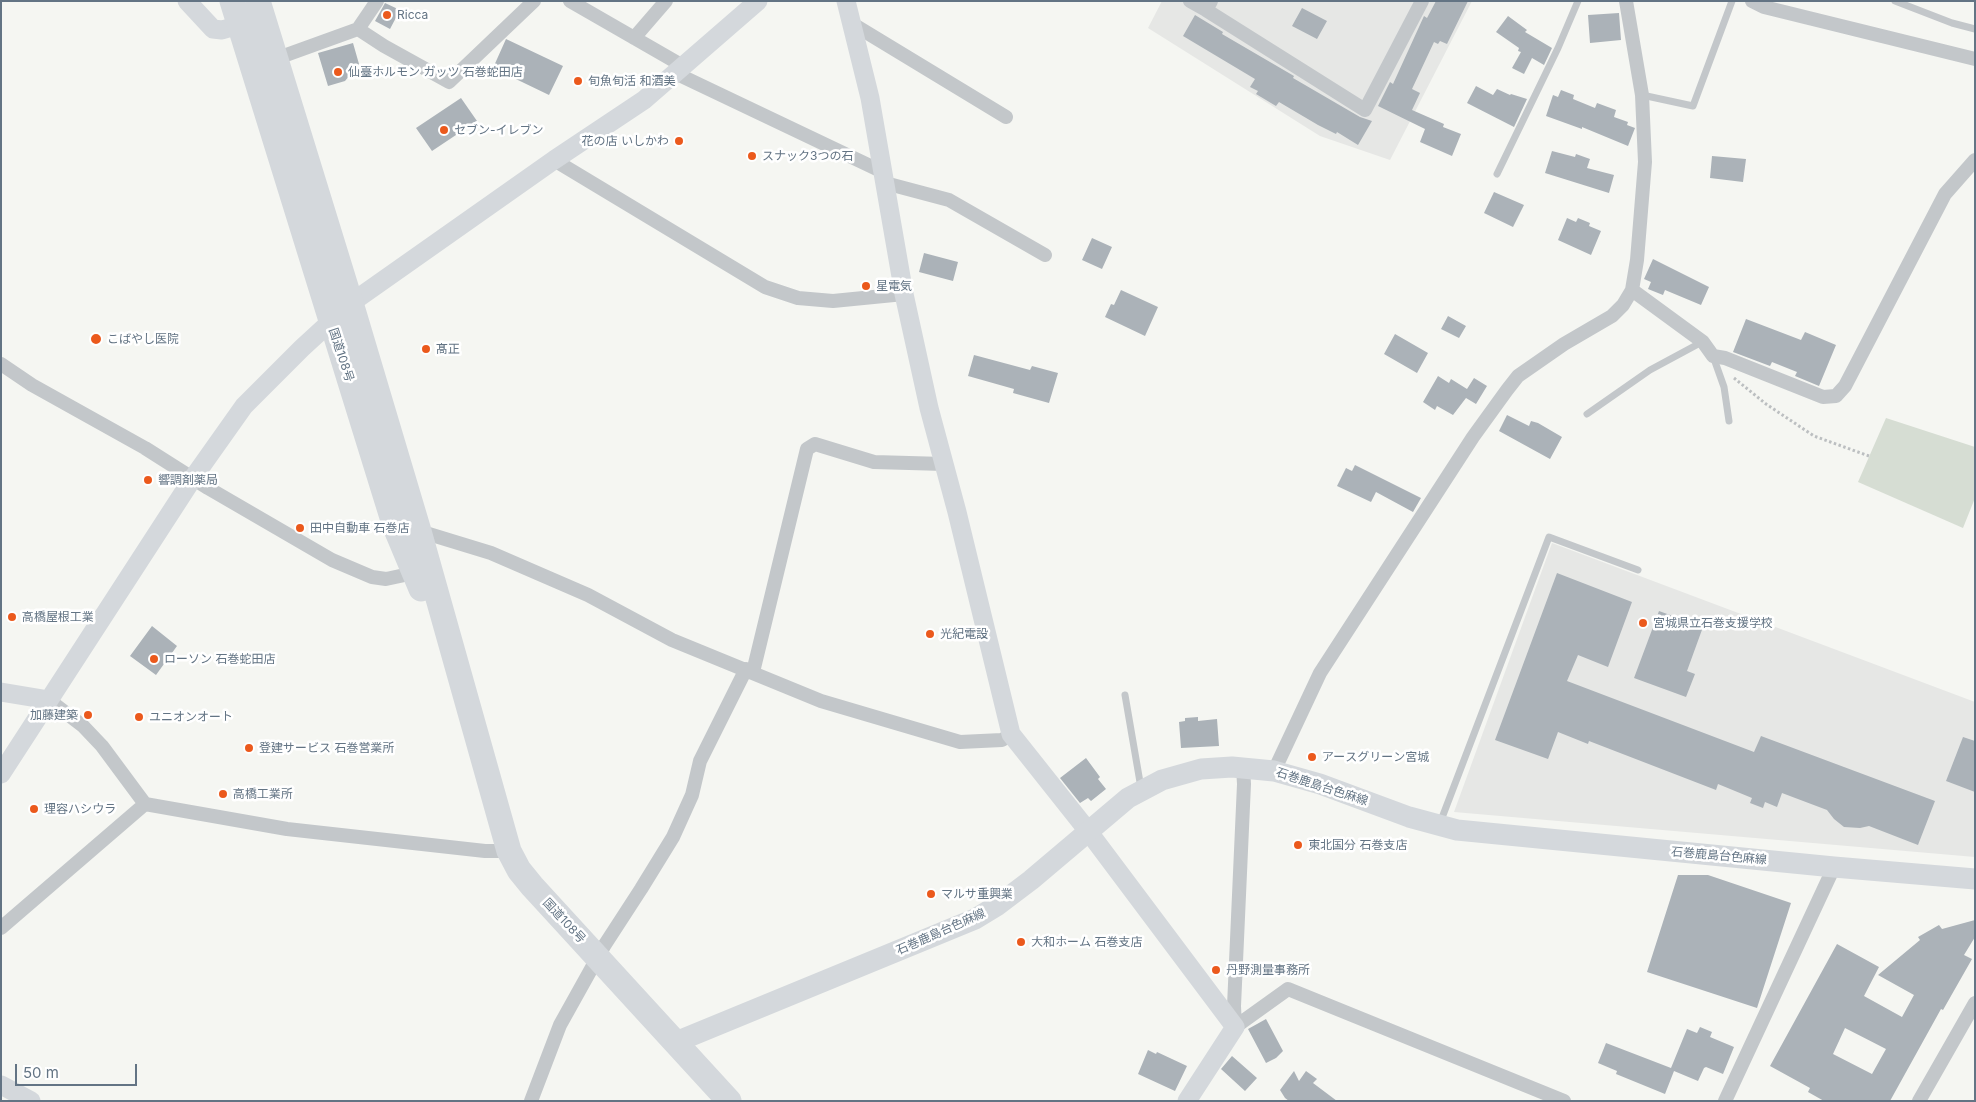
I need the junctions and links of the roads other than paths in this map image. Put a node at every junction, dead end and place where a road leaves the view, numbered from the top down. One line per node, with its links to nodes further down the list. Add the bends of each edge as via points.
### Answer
1 (187, 1): 19 (street, via 213,29)
2 (232, 1): 19 (highway, 国道108号)
3 (258, 1): 23 (highway, 国道108号)
4 (377, 1): 20 (street)
5 (534, 1): 20 (street, via 449,82)
6 (570, 1): 22 (street)
7 (666, 1): 22 (street)
8 (758, 1): 25 (street)
9 (846, 1): 18 (street)
10 (1190, 1): 17 (street)
11 (1422, 1): 17 (street, via 1365,110)
12 (1578, 1): 30 (lane)
13 (1626, 1): 26 (street)
14 (1732, 1): 26 (lane, via 1693,106)
15 (1752, 1): 24 (street, via 1764,7)
16 (1895, 1): 21 (lane)
17 (1209, 6)
18 (851, 22): 27 (street); 31 (street, via 870,98)
19 (239, 25): 36 (highway, 国道108号)
20 (358, 29): 23 (street)
21 (1975, 29)
22 (634, 38): 25 (street)
23 (275, 59): 35 (highway, 国道108号)
24 (1975, 59)
25 (679, 70): 28 (street, via 644,100); 31 (street)
26 (1642, 94): 33 (street, via 1644,162)
27 (1006, 118)
28 (554, 160): 34 (street, via 765,286 798,298 832,301); 35 (street)
29 (1975, 160): 38 (street, via 1945,194 1845,386 1836,396 1823,397)
30 (1497, 174)
31 (884, 178): 32 (street, via 949,200); 34 (street)
32 (1045, 255)
33 (1632, 290): 37 (street); 54 (street, via 1612,316 1518,376 1507,390 1320,673)
34 (904, 294): 42 (street)
35 (351, 302): 36 (street); 44 (highway, 国道108号)
36 (330, 322): 43 (street, via 244,406); 46 (highway, 国道108号, via 395,527)
37 (1702, 342): 38 (street); 40 (lane, via 1650,370)
38 (1713, 356): 41 (lane, via 1724,387)
39 (1, 364): 43 (street)
40 (1586, 414)
41 (1729, 421)
42 (944, 464): 47 (street, via 874,462 815,444 807,449); 52 (street)
43 (193, 478): 46 (street, via 293,539 364,574 386,579); 50 (street)
44 (419, 531): 47 (street, via 491,553 588,595 672,640); 51 (highway, 国道108号)
45 (1638, 570): 58 (lane, via 1549,537)
46 (414, 573): 51 (highway, 国道108号)
47 (749, 671): 52 (street, via 821,701 960,742 1002,740); 64 (street, via 700,761 692,795 673,837)
48 (1, 692): 50 (street)
49 (1125, 694): 56 (lane)
50 (49, 700): 55 (street); 57 (street, via 83,726 102,746)
51 (467, 702): 60 (highway, 国道108号)
52 (1011, 734): 59 (street)
53 (1243, 767): 54 (main road, 石巻鹿島台色麻線); 56 (main road, 石巻鹿島台色麻線, via 1201,769 1162,780); 66 (street)
54 (1274, 771): 58 (main road, 石巻鹿島台色麻線)
55 (1, 774)
56 (1142, 791): 59 (main road, 石巻鹿島台色麻線, via 1128,798)
57 (145, 804): 60 (street, via 287,829); 63 (street)
58 (1440, 826): 61 (main road, 石巻鹿島台色麻線, via 1482,834)
59 (1088, 831): 66 (street); 67 (main road, 石巻鹿島台色麻線, via 1031,880 975,919)
60 (509, 851): 64 (highway, 国道108号, via 532,886)
61 (1834, 867): 62 (main road, 石巻鹿島台色麻線); 69 (street)
62 (1975, 879)
63 (1, 928)
64 (597, 957): 67 (highway, 国道108号); 71 (street, via 560,1025)
65 (1975, 1003): 75 (street)
66 (1235, 1027): 73 (street); 74 (street, via 1288,989)
67 (676, 1042): 72 (highway, 国道108号)
68 (1, 1085): 70 (street)
69 (1727, 1100)
70 (31, 1101)
71 (531, 1101)
72 (729, 1101)
73 (1187, 1101)
74 (1564, 1101)
75 (1920, 1101)

